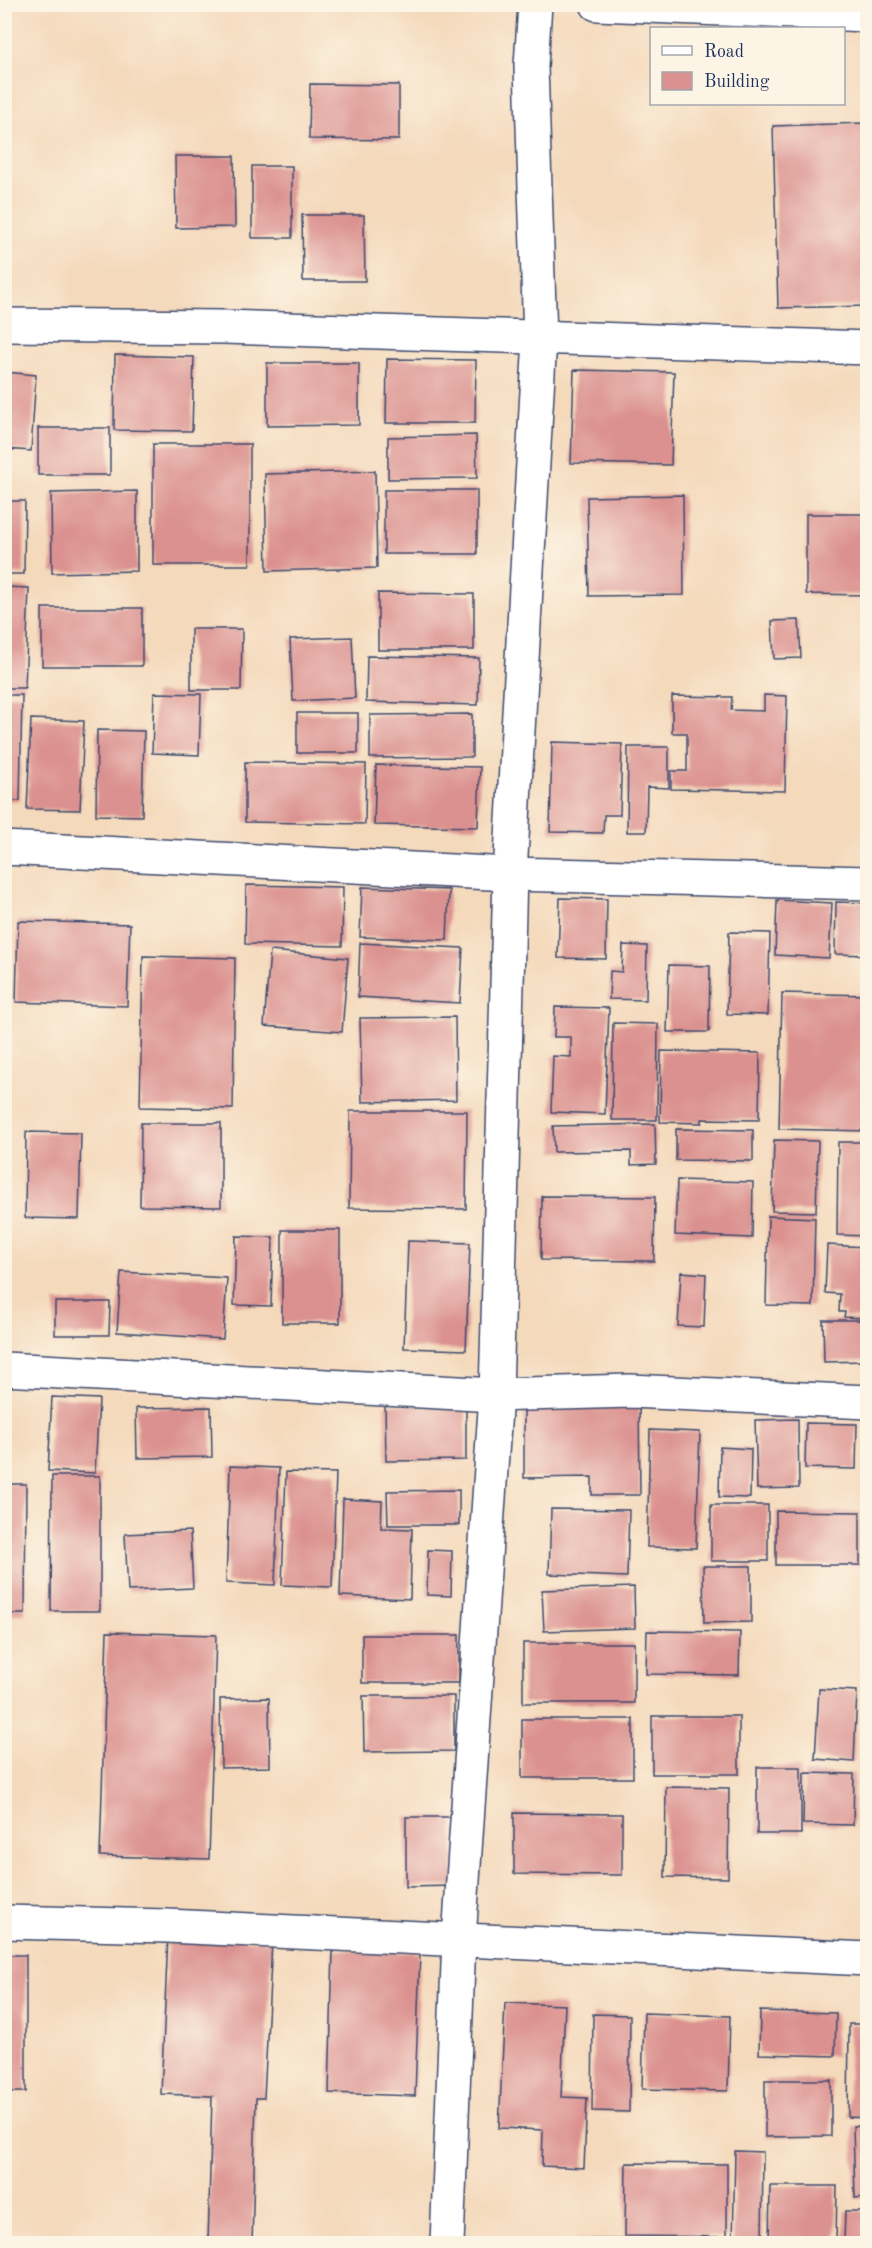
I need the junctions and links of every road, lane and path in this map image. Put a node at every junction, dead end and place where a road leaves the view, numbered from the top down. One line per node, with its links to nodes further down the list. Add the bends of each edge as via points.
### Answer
1 (535, 4): 5 (street, via 531,66)
2 (597, 4): 3 (street)
3 (867, 15)
4 (4, 325): 5 (street, via 223,327)
5 (540, 338): 6 (street); 8 (street)
6 (867, 348)
7 (4, 848): 8 (street)
8 (510, 874): 9 (street); 11 (street)
9 (867, 883)
10 (4, 1369): 11 (street)
11 (496, 1395): 12 (street, via 630,1391); 14 (street)
12 (867, 1402)
13 (4, 1922): 14 (street)
14 (459, 1939): 15 (street); 16 (street)
15 (867, 1959)
16 (447, 2244)

